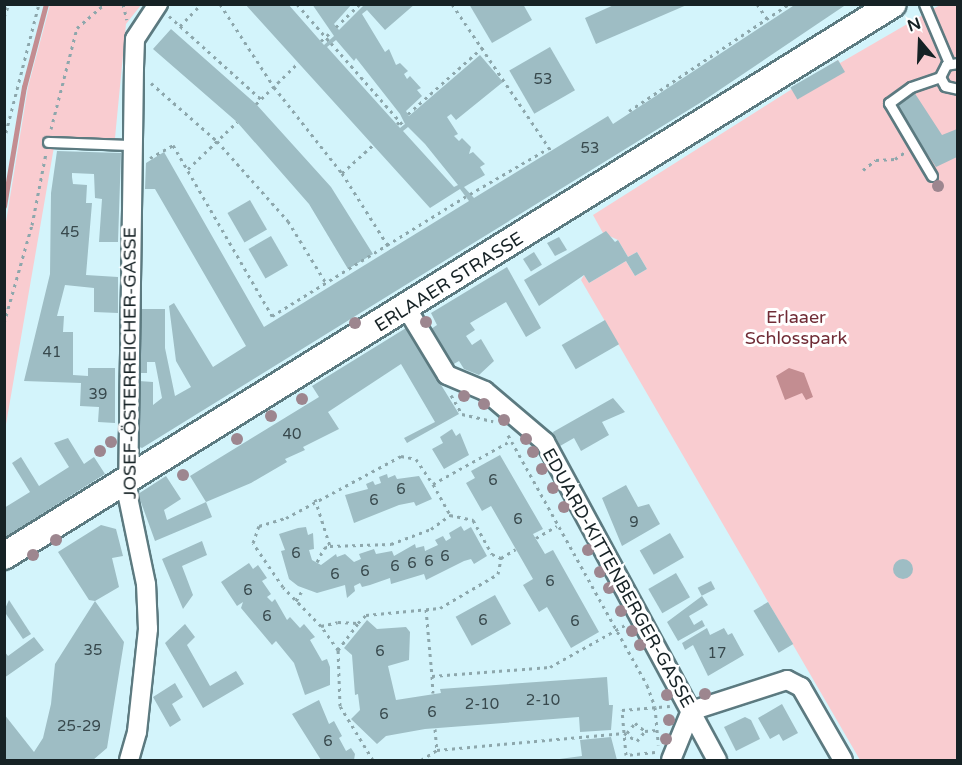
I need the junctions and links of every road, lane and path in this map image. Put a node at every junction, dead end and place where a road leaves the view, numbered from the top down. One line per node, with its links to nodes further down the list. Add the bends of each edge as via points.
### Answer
1 (9, 4): 14 (path)
2 (39, 4): 34 (path)
3 (105, 4): 36 (path, via 77,28)
4 (201, 4): 16 (path)
5 (220, 4): 26 (path)
6 (297, 4): 19 (path)
7 (360, 4): 17 (path)
8 (452, 4): 21 (path)
9 (757, 4): 15 (path)
10 (789, 4): 15 (path)
11 (893, 4): 47 (main road, ERLAAER STRASSE)
12 (924, 4): 23 (lane)
13 (157, 5): 16 (path); 24 (street, JOSEF-ÖSTERREICHER-GASSE, via 135,39)
14 (4, 17)
15 (768, 20): 30 (path)
16 (180, 26): 28 (path)
17 (336, 27)
18 (330, 33): 19 (path)
19 (329, 40): 20 (path); 33 (path)
20 (321, 41)
21 (483, 47): 31 (path); 45 (path, via 550,149 468,195)
22 (298, 63): 26 (path)
23 (953, 63): 25 (lane)
24 (134, 68): 35 (path); 37 (street, JOSEF-ÖSTERREICHER-GASSE)
25 (940, 77): 27 (lane, via 945,86); 39 (lane, via 911,87 889,103)
26 (274, 87): 28 (path); 43 (path)
27 (957, 90)
28 (261, 99): 29 (path)
29 (256, 104)
30 (629, 111)
31 (408, 114)
32 (237, 122): 35 (path)
33 (401, 123)
34 (4, 140)
35 (217, 141): 41 (path); 46 (path, via 288,221)
36 (48, 142): 37 (lane); 48 (path, via 33,225)
37 (131, 145): 40 (street, JOSEF-ÖSTERREICHER-GASSE)
38 (373, 145): 43 (path)
39 (913, 147): 42 (path, via 895,159 876,160); 44 (lane)
40 (131, 169): 41 (path, via 173,145); 53 (street, JOSEF-ÖSTERREICHER-GASSE)
41 (188, 169): 46 (path, via 272,316)
42 (863, 170)
43 (342, 173): 45 (path)
44 (932, 176)
45 (389, 248): 46 (path)
46 (327, 283)
47 (407, 309): 49 (street); 53 (main road, ERLAAER STRASSE)
48 (4, 323)
49 (447, 375): 50 (path, via 444,383 462,414); 67 (street, EDUARD-KITTENBERGER-GASSE, via 484,391 544,442)
50 (499, 422)
51 (505, 431): 52 (path)
52 (512, 440): 54 (path); 57 (path)
53 (128, 479): 61 (main road, ERLAAER STRASSE); 82 (street, JOSEF-ÖSTERREICHER-GASSE, via 146,584 148,628 137,732)
54 (433, 484): 55 (path, via 416,459 401,456); 56 (path)
55 (315, 499): 59 (path); 65 (path, via 285,518 259,526 253,543)
56 (450, 515): 59 (path, via 431,529 391,544); 62 (path, via 473,520 492,554)
57 (557, 526): 58 (path); 70 (path)
58 (536, 538)
59 (330, 546): 63 (path, via 324,548)
60 (516, 549): 62 (path)
61 (4, 556)
62 (501, 558): 66 (path, via 498,574 440,608)
63 (316, 562)
64 (303, 589): 65 (path)
65 (296, 601): 69 (path)
66 (426, 609): 68 (path, via 366,615); 72 (path)
67 (640, 617): 70 (path); 75 (street, EDUARD-KITTENBERGER-GASSE)
68 (358, 623): 69 (path); 71 (path)
69 (321, 626): 71 (path)
70 (616, 630): 72 (path, via 550,667); 74 (path)
71 (338, 650): 83 (path, via 340,706)
72 (432, 676): 73 (path)
73 (433, 693)
74 (655, 707): 75 (path); 77 (path); 79 (path, via 622,710)
75 (690, 708): 81 (street); 85 (street, EDUARD-KITTENBERGER-GASSE); 86 (street, via 787,680 801,687)
76 (435, 729): 80 (path)
77 (657, 730): 78 (path); 81 (path)
78 (645, 731): 79 (path, via 635,723); 79 (path, via 637,741)
79 (626, 733): 80 (path); 81 (path, via 626,755)
80 (437, 750): 84 (path)
81 (664, 756)
82 (129, 760)
83 (373, 760)
84 (421, 760)
85 (717, 760)
86 (843, 760)

